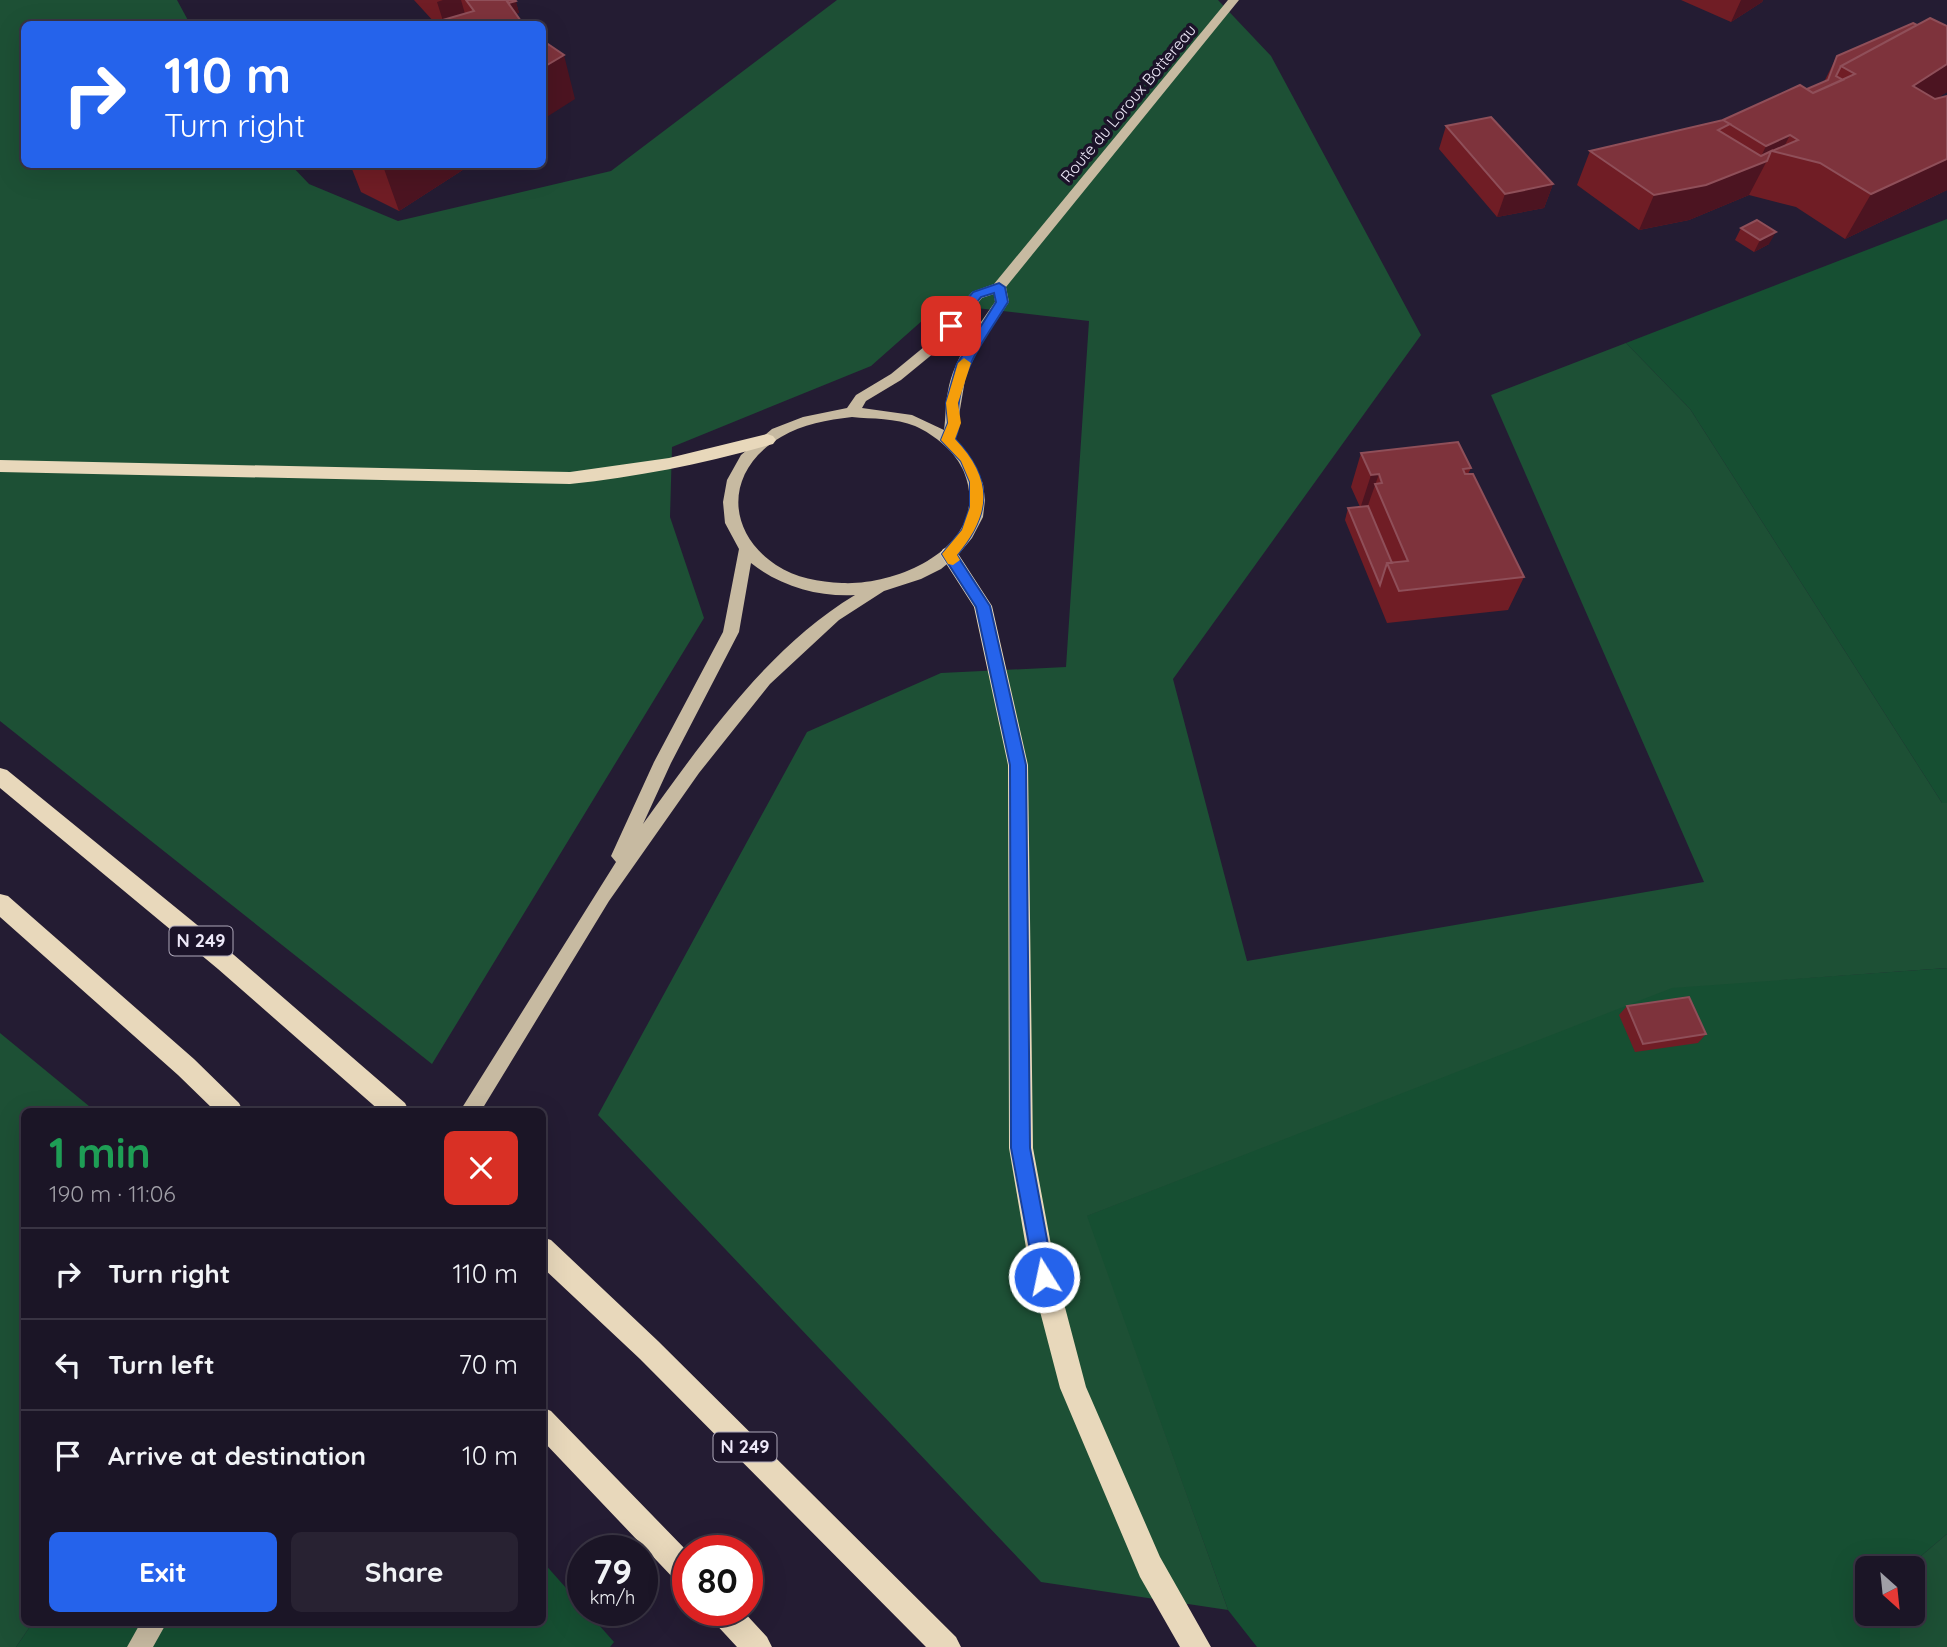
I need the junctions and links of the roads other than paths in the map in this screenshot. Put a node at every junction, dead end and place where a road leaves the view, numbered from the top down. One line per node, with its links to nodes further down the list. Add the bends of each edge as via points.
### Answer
1 (1234, 0): 2 (main road, Route du Loroux Bottereau)
2 (999, 287): 3 (main road, via 977,295 935,345 861,398); 5 (main road, via 1002,302 956,383 955,423)
3 (852, 412): 4 (main road, via 821,416); 5 (main road, via 888,414 920,424)
4 (767, 440): 6 (highway, via 653,469 570,478); 7 (main road, via 742,464 729,493 731,523)
5 (948, 440): 8 (main road, via 967,459 976,482 977,507 968,532)
6 (0, 466)
7 (746, 551): 9 (main road, via 771,570 804,584 841,590); 11 (main road, via 731,632 663,762)
8 (949, 554): 9 (main road, via 918,574); 24 (highway, via 983,606 1018,765 1021,1148 1044,1277 1073,1388 1150,1567)
9 (880, 587): 11 (main road, via 833,616 764,679 693,768)
10 (0, 776): 14 (highway, N 249, via 226,961)
11 (603, 895): 15 (main road)
12 (0, 903): 13 (highway)
13 (228, 1108)
14 (394, 1108)
15 (472, 1108)
16 (546, 1253): 23 (highway, N 249)
17 (546, 1424): 18 (highway)
18 (672, 1556)
19 (152, 1626): 21 (main road)
20 (737, 1626): 22 (highway)
21 (139, 1647)
22 (757, 1647)
23 (946, 1647)
24 (1196, 1647)

